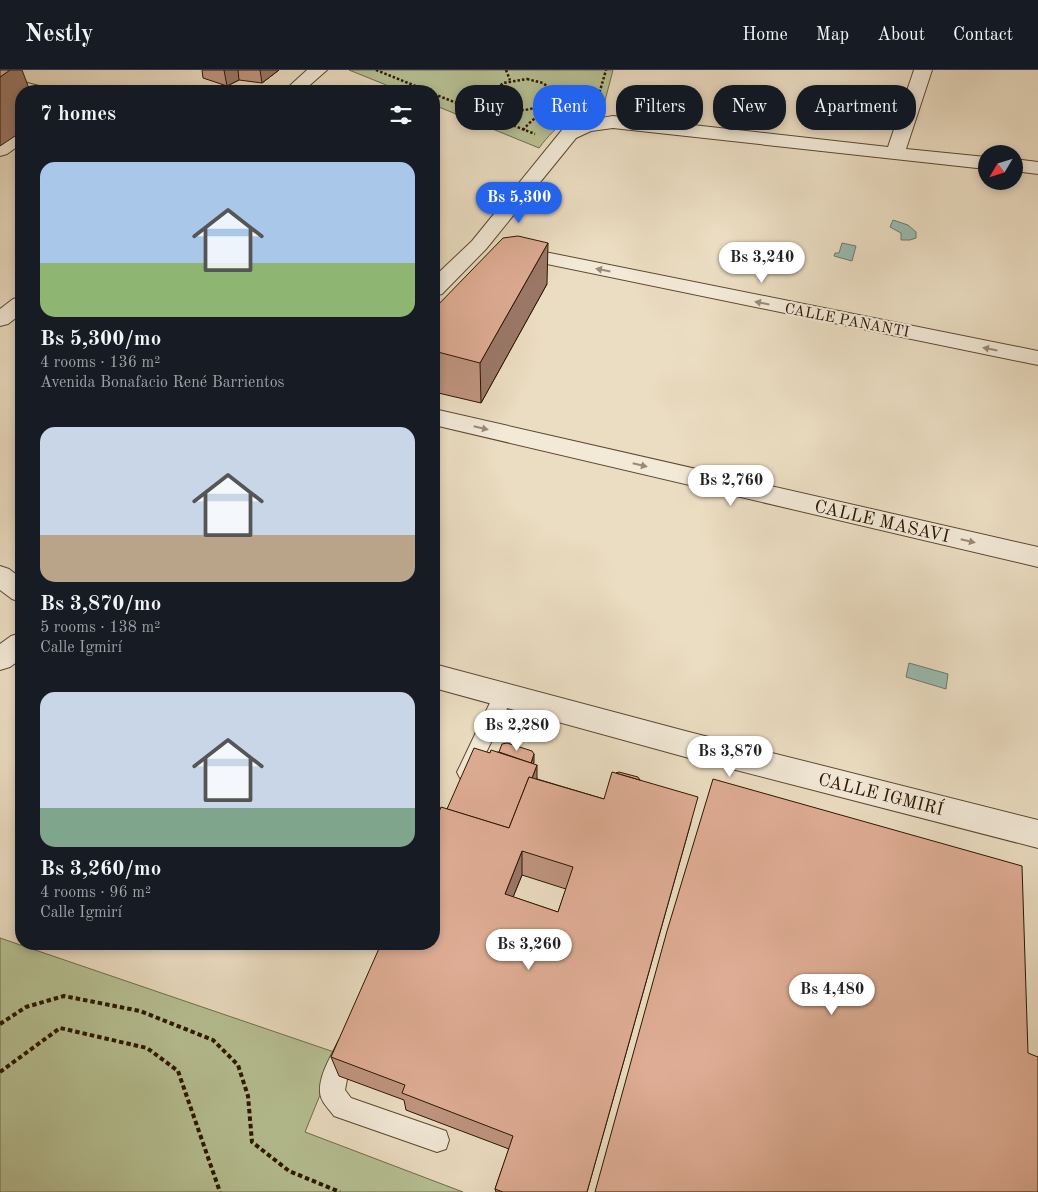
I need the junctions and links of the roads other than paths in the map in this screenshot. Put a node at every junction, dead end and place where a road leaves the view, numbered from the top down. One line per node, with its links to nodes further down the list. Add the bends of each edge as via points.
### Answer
1 (318, 70): 5 (street)
2 (923, 70): 8 (street)
3 (0, 81): 4 (street)
4 (15, 85)
5 (300, 85)
6 (15, 140): 7 (street)
7 (0, 150)
8 (895, 153): 9 (street); 12 (street, via 614,122 594,124 569,134)
9 (978, 162)
10 (1023, 166): 11 (street)
11 (1038, 168)
12 (479, 245): 13 (street); 16 (street, CALLE PANANTI, one-way to 12)
13 (440, 284)
14 (15, 308): 15 (street)
15 (0, 318)
16 (1038, 358)
17 (440, 418): 18 (street, CALLE MASAVI, one-way to 18)
18 (1038, 557)
19 (0, 576): 20 (street)
20 (15, 587)
21 (15, 648): 22 (street)
22 (0, 658)
23 (440, 678): 24 (street, CALLE IGMIRÍ)
24 (504, 694): 25 (lane); 26 (street, CALLE IGMIRÍ)
25 (457, 794)
26 (1038, 834)
27 (355, 1030): 28 (lane, via 336,1073 332,1093 343,1107)
28 (438, 1140)

